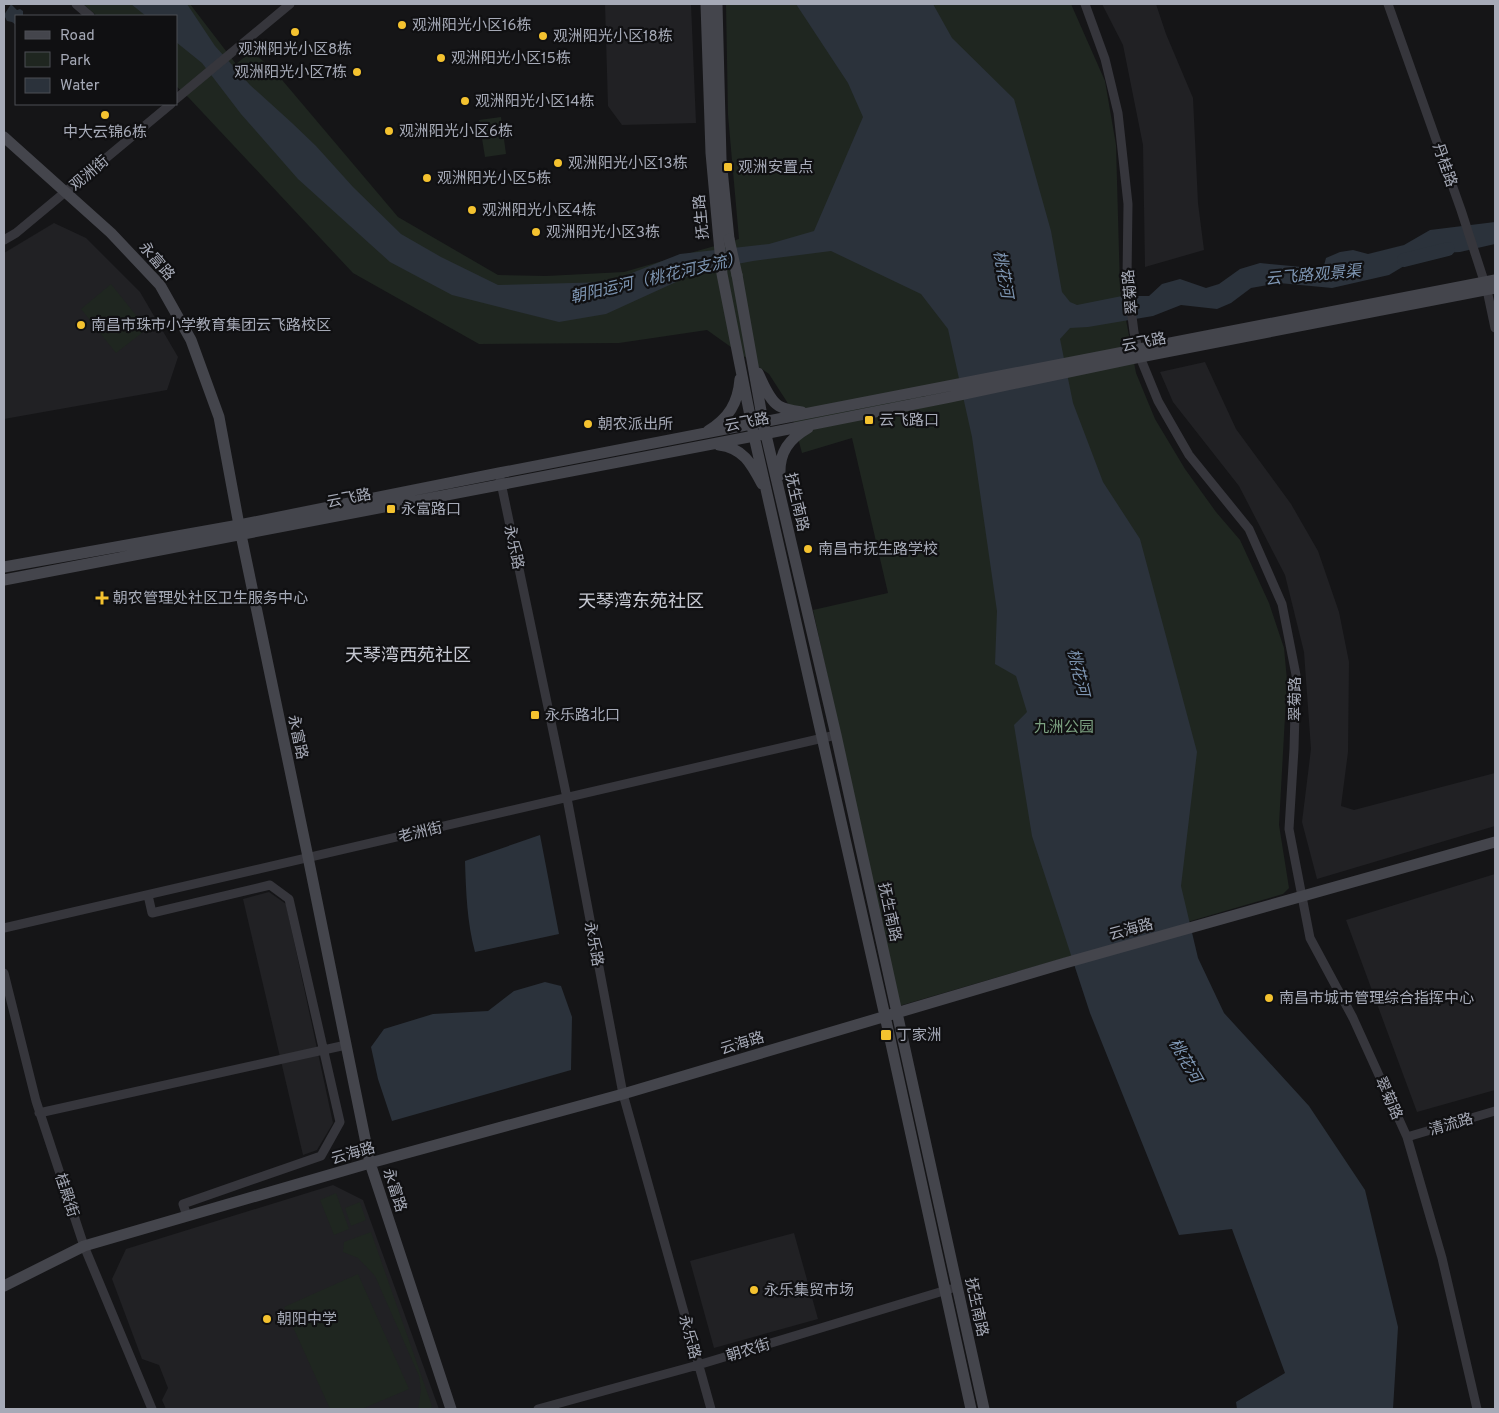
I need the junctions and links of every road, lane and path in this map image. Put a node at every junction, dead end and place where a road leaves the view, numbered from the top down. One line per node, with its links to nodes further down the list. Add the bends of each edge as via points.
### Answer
1 (76, 4): 7 (street)
2 (290, 4): 8 (street)
3 (706, 4): 12 (main road, 抚生路, via 711,153)
4 (717, 4): 12 (main road, 抚生路)
5 (1085, 4): 16 (street, 翠菊路, via 1118,113 1128,204 1127,277)
6 (1388, 4): 14 (street, 丹桂路, via 1476,258)
7 (89, 15)
8 (178, 95)
9 (170, 105): 11 (street, 观洲街)
10 (4, 137): 11 (main road, 永富路)
11 (66, 192): 13 (street, 观洲街); 28 (main road, 永富路, via 112,233 160,285 191,340 219,417)
12 (723, 239): 17 (main road, 抚生路, bridge, via 737,275); 19 (main road, 抚生路, via 722,274)
13 (4, 240)
14 (1490, 285): 15 (street, 丹桂路); 16 (main road, 云飞路)
15 (1495, 328)
16 (1139, 353): 18 (main road, 云飞路); 37 (street, 翠菊路, via 1158,401 1189,455 1249,529 1282,604 1296,675 1288,829)
17 (753, 364): 20 (main road, via 778,406); 22 (main road, 抚生路)
18 (1075, 366): 20 (main road, 云飞路); 21 (main road, 云飞路, via 950,397)
19 (740, 367): 22 (main road, 抚生路); 23 (main road, via 739,388 728,415)
20 (809, 413): 22 (main road, 云飞路)
21 (815, 424): 22 (main road, 云飞路); 26 (main road, via 797,435 784,451 779,463)
22 (759, 429): 23 (main road, 云飞路); 24 (main road, 云飞路); 26 (main road, 抚生南路); 27 (main road, 抚生南路)
23 (702, 434): 25 (main road, 云飞路)
24 (712, 444): 25 (main road, 云飞路); 27 (main road, via 728,446 741,453)
25 (500, 479): 28 (main road, 云飞路); 33 (street, 永乐路)
26 (780, 494): 31 (main road, 抚生南路)
27 (768, 496): 32 (main road, 抚生南路)
28 (240, 530): 29 (main road, 云飞路); 30 (main road, 云飞路); 35 (main road, 永富路)
29 (4, 568)
30 (4, 580)
31 (836, 735): 32 (street, 老洲街); 40 (main road, 抚生南路)
32 (822, 740): 33 (street, 老洲街); 41 (main road, 抚生南路)
33 (567, 798): 35 (street, 老洲街); 44 (street, 永乐路)
34 (1495, 842): 37 (main road, 云海路)
35 (308, 858): 36 (street, 老洲街); 42 (main road, 永富路)
36 (148, 895): 38 (street, 老洲街); 43 (street, via 152,912 270,885 289,899)
37 (1302, 897): 40 (main road, 云海路); 47 (street, 翠菊路, via 1310,938 1353,1018)
38 (4, 928)
39 (4, 973): 45 (street, 桂殿街)
40 (897, 1012): 41 (main road, 云海路); 52 (main road, 抚生南路)
41 (885, 1016): 44 (main road, 云海路); 53 (main road, 抚生南路)
42 (346, 1045): 43 (street); 48 (main road, 永富路)
43 (324, 1050): 45 (street); 49 (street, via 340,1122 321,1156 183,1204)
44 (623, 1094): 48 (main road, 云海路); 54 (street, 永乐路)
45 (39, 1112): 50 (street, 桂殿街)
46 (1495, 1112): 47 (street, 清流路)
47 (1407, 1137): 61 (street, 翠菊路, via 1442,1258)
48 (370, 1163): 49 (main road, 云海路); 56 (main road, 永富路)
49 (187, 1216): 50 (main road, 云海路)
50 (84, 1246): 51 (main road, 云海路); 55 (street, 桂殿街)
51 (4, 1286)
52 (957, 1288): 53 (street, 朝农街); 60 (main road, 抚生南路)
53 (945, 1290): 54 (street, 朝农街); 59 (main road, 抚生南路)
54 (698, 1365): 57 (street, 朝农街); 58 (street, 永乐路)
55 (152, 1409)
56 (451, 1409)
57 (538, 1409)
58 (711, 1409)
59 (971, 1409)
60 (984, 1409)
61 (1478, 1409)

